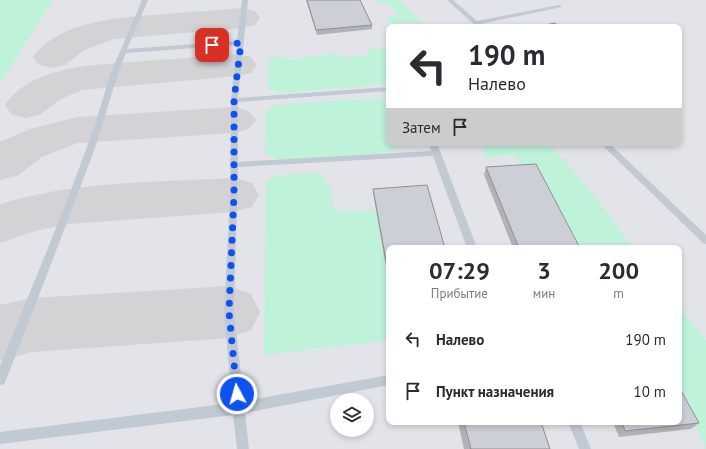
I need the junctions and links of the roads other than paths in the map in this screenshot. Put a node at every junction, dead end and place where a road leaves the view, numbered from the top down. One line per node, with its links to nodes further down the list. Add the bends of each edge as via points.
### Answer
1 (144, 0): 8 (lane)
2 (245, 0): 7 (lane)
3 (450, 0): 5 (lane)
4 (559, 7): 6 (lane)
5 (477, 24)
6 (482, 24)
7 (241, 43): 8 (lane); 10 (lane)
8 (123, 51): 17 (lane, via 69,206)
9 (386, 89): 10 (lane)
10 (234, 100): 14 (lane)
11 (434, 146): 13 (lane)
12 (607, 146): 15 (lane)
13 (436, 153): 14 (lane); 16 (lane)
14 (234, 165): 19 (lane, via 229,312)
15 (706, 241)
16 (471, 245)
17 (0, 380)
18 (386, 381): 19 (lane)
19 (238, 408): 21 (lane); 22 (lane)
20 (575, 425): 23 (lane)
21 (0, 438)
22 (243, 449)
23 (585, 449)

